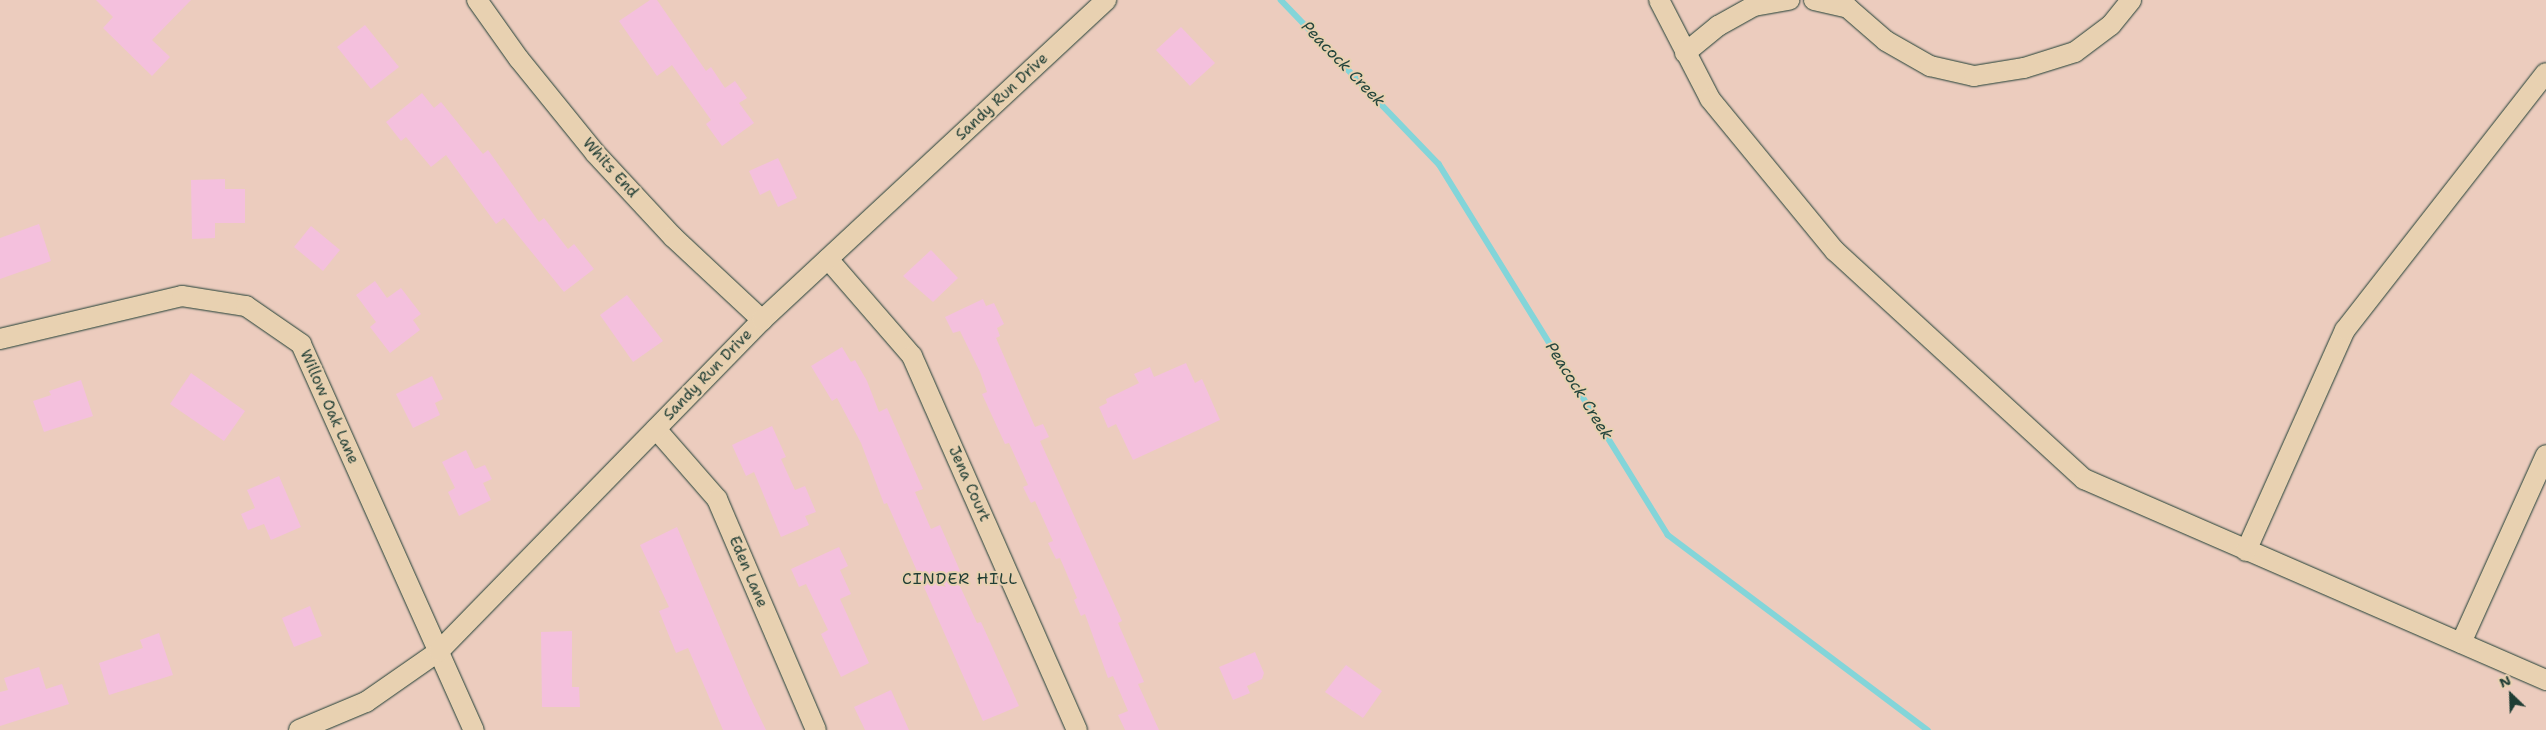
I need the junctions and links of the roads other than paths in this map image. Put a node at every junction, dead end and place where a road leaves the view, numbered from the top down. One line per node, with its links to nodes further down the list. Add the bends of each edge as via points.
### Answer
1 (477, 0): 10 (street, Whits End, via 519,59 595,153 673,237)
2 (1106, 0): 9 (street, Sandy Run Drive)
3 (1659, 0): 7 (street)
4 (1789, 0): 7 (street, via 1754,6 1718,26)
5 (1814, 0): 6 (street, via 1848,8 1886,41 1930,66 1974,76 2024,68 2074,52 2111,25)
6 (2131, 0)
7 (1686, 53): 14 (street, via 1710,99 1835,251 2084,479)
8 (2546, 73): 14 (street, via 2346,330)
9 (828, 259): 10 (street, Sandy Run Drive); 21 (street, Jena Court, via 912,356)
10 (762, 320): 12 (street, Sandy Run Drive)
11 (0, 339): 16 (street, Willow Oak Lane, via 182,296 246,306 301,344)
12 (656, 429): 16 (street, Sandy Run Drive); 20 (street, Eden Lane, via 717,499)
13 (2546, 455): 15 (street)
14 (2246, 551): 15 (street)
15 (2461, 643): 17 (street)
16 (439, 650): 18 (street, Sandy Run Drive, via 366,702); 19 (street, Willow Oak Lane)
17 (2546, 680)
18 (300, 730)
19 (474, 730)
20 (816, 730)
21 (1078, 730)

